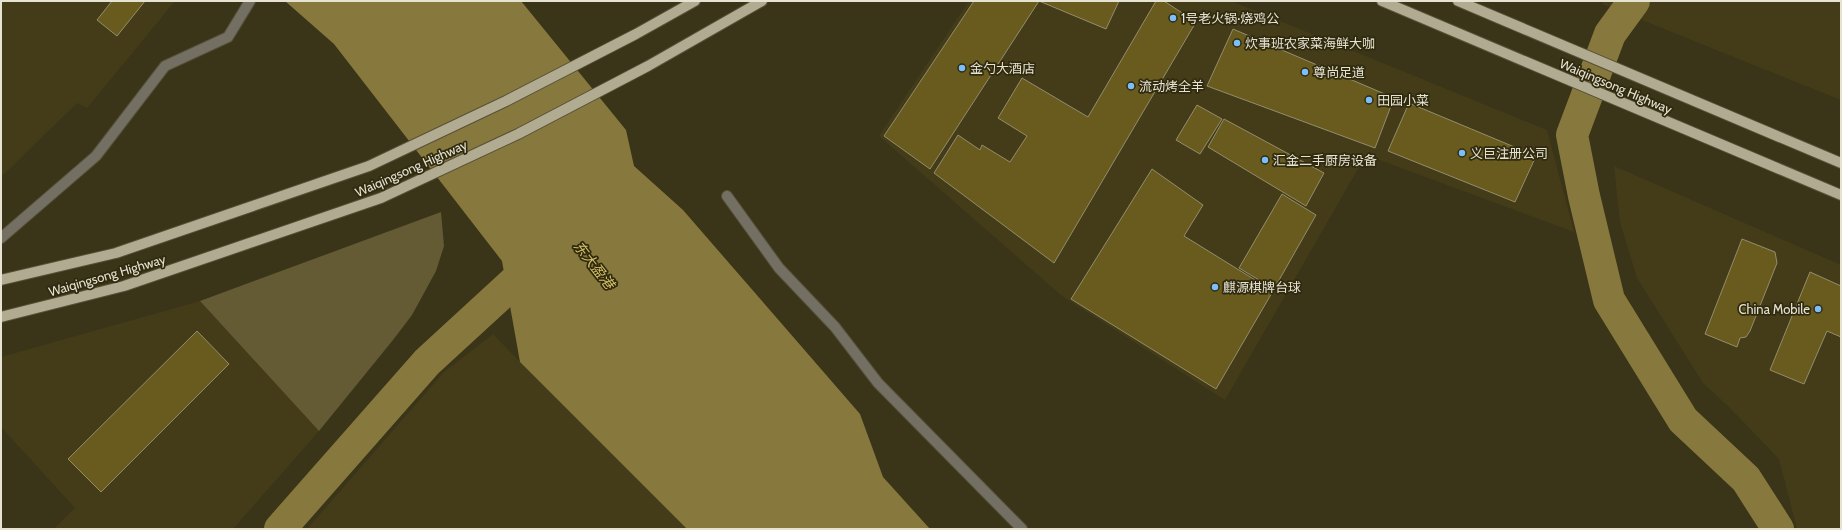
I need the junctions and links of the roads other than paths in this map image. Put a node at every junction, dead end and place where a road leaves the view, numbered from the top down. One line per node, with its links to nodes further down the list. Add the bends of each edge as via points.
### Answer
1 (249, 1): 9 (street, via 228,37 165,66 96,156)
2 (695, 1): 10 (main road, Waiqingsong Highway, via 506,101 369,166 116,253)
3 (762, 1): 11 (main road, Waiqingsong Highway, via 648,66 518,134 381,198 124,286)
4 (1382, 1): 7 (main road, Waiqingsong Highway)
5 (1458, 1): 6 (main road, Waiqingsong Highway)
6 (1841, 163)
7 (1841, 195)
8 (727, 196): 12 (street, via 779,268 835,327 878,383)
9 (1, 238)
10 (1, 280)
11 (1, 317)
12 (1022, 529)

